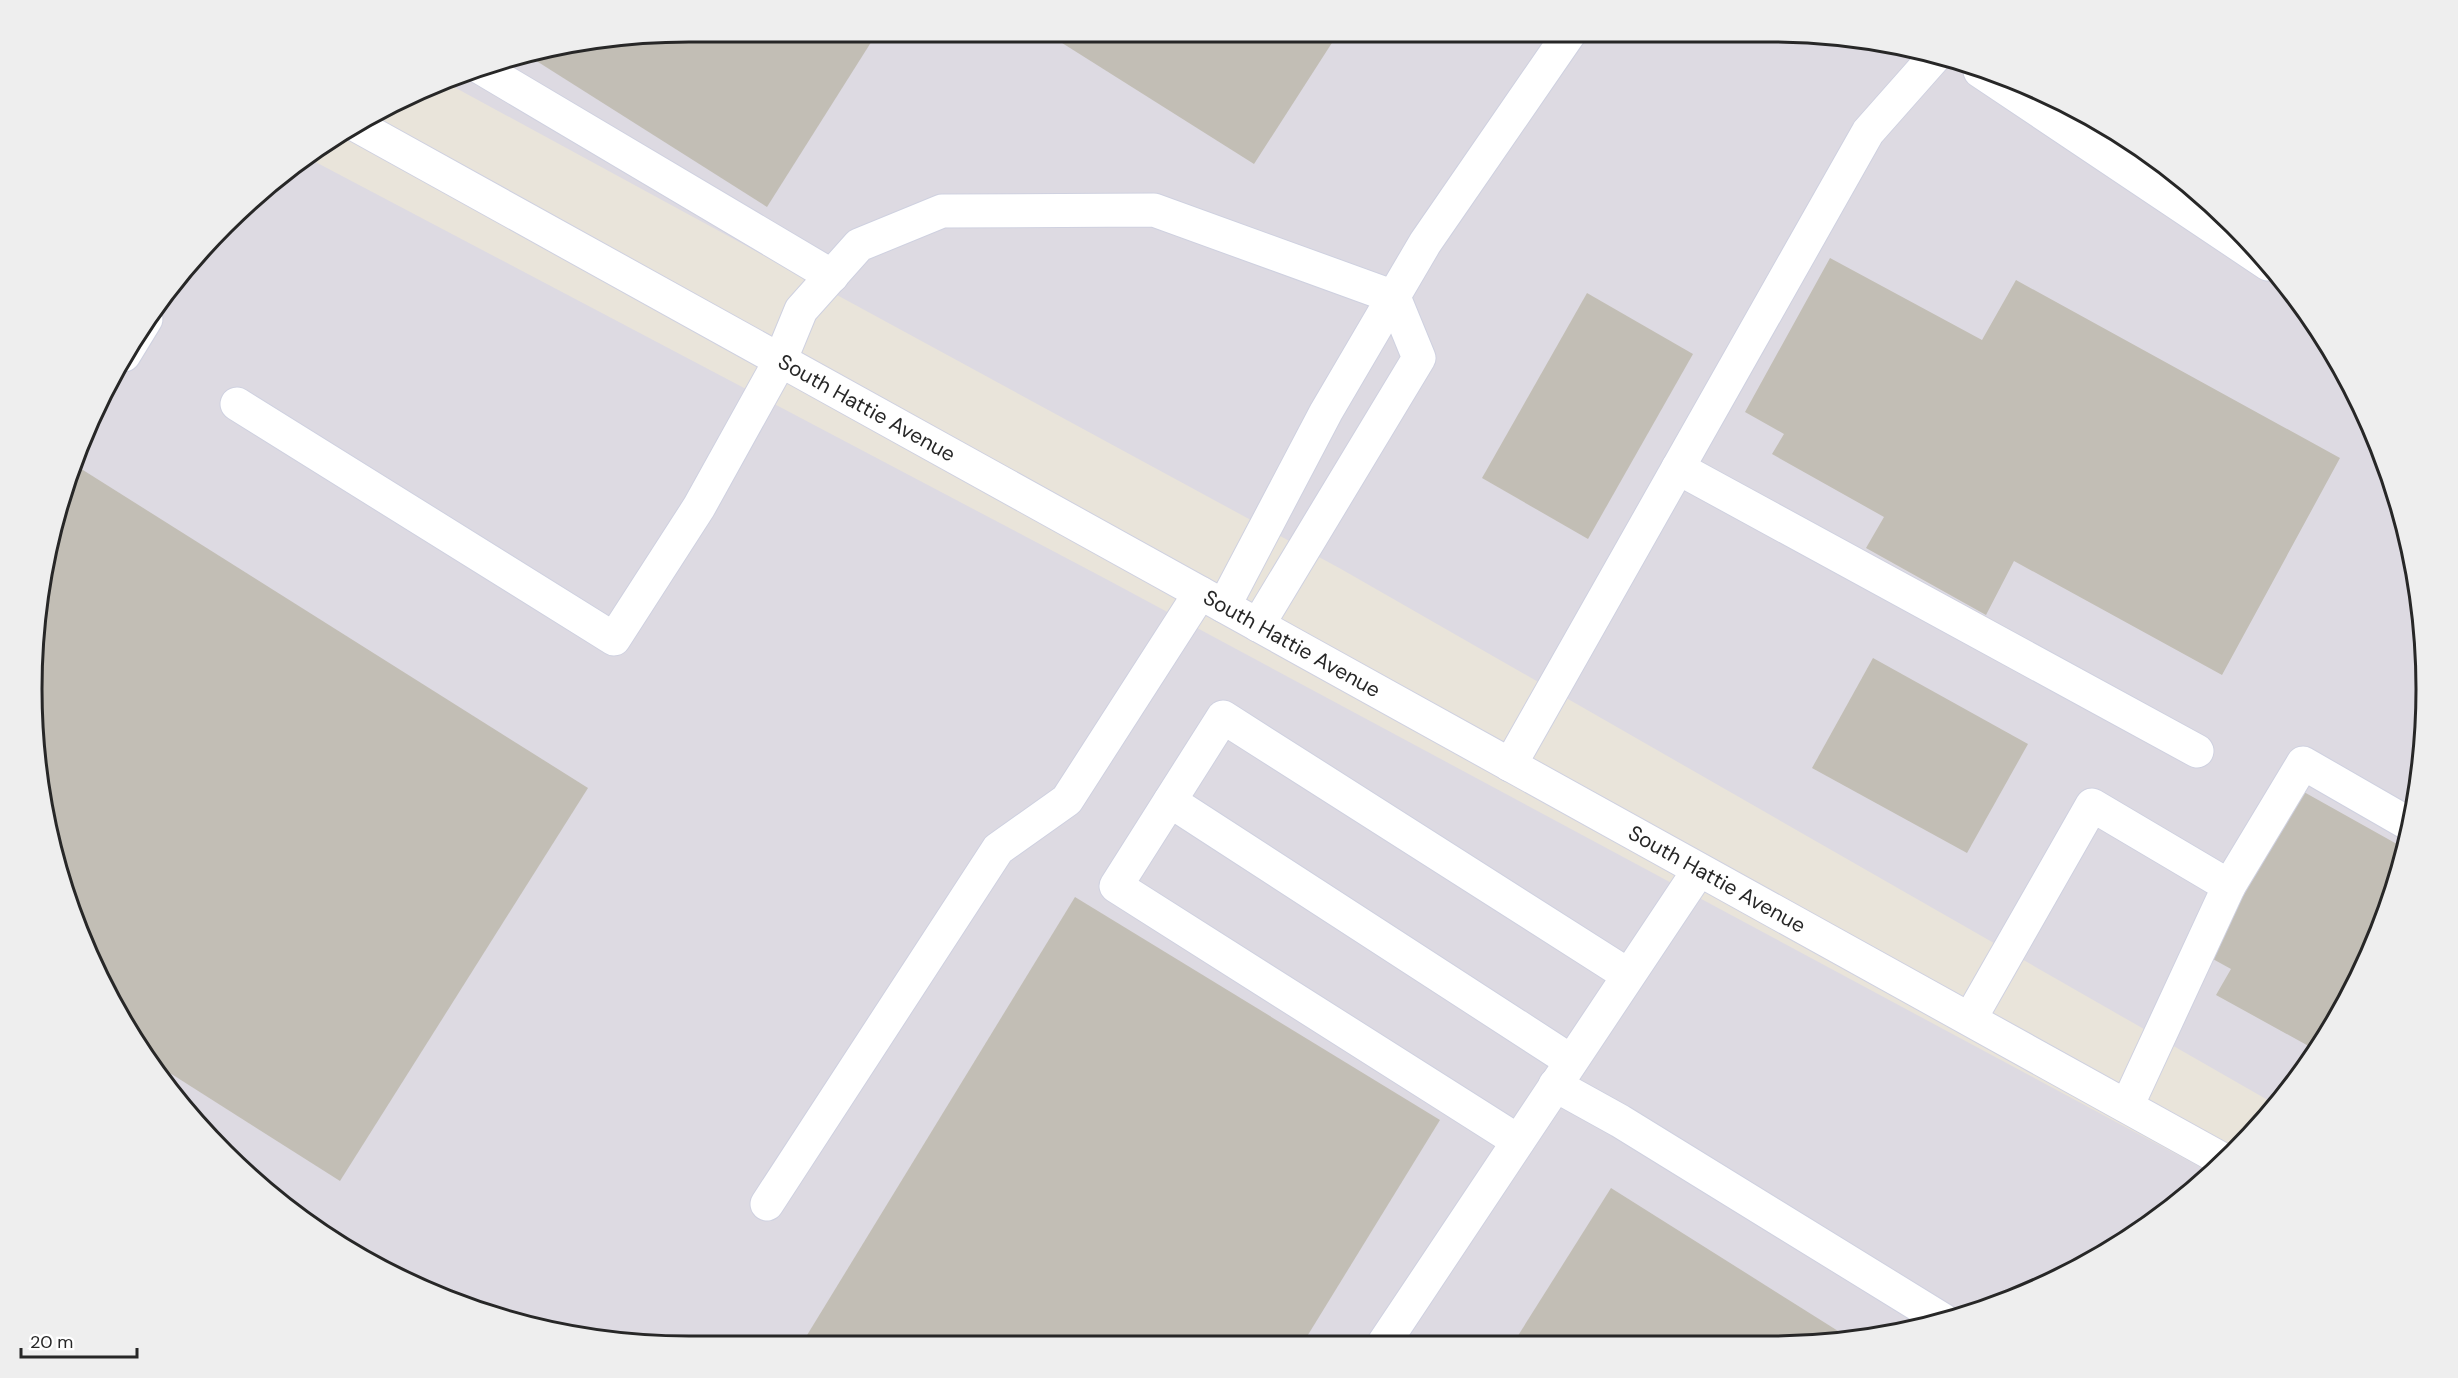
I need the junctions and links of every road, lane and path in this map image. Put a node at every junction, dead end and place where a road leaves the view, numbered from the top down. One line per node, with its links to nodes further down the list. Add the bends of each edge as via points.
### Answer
1 (1563, 42): 8 (street, via 1425,243)
2 (1930, 62): 11 (street, via 1868,132)
3 (490, 73): 7 (street)
4 (2001, 85): 6 (street)
5 (365, 129): 9 (street, South Hattie Avenue)
6 (2237, 243)
7 (832, 276): 8 (street, via 859,245 942,211 1154,210); 9 (street, via 801,310)
8 (1394, 297): 12 (street); 13 (street, via 1419,358)
9 (780, 361): 10 (street, via 699,507 614,639); 12 (street, South Hattie Avenue)
10 (237, 404)
11 (1678, 468): 14 (street); 15 (street)
12 (1212, 600): 13 (street, South Hattie Avenue); 26 (street, via 1067,800 998,849)
13 (1258, 625): 15 (street, South Hattie Avenue)
14 (2197, 751)
15 (1510, 765): 18 (street, South Hattie Avenue)
16 (1170, 801): 20 (street, via 1223,717); 22 (street); 24 (street, via 1116,886)
17 (2403, 820): 19 (street, via 2303,763)
18 (1699, 870): 20 (street); 21 (street, South Hattie Avenue)
19 (2229, 886): 21 (street, via 2092,805); 23 (street)
20 (1628, 975): 22 (street)
21 (1970, 1019): 23 (street, South Hattie Avenue)
22 (1563, 1073): 24 (street); 27 (street, via 1620,1121)
23 (2127, 1106): 25 (street, South Hattie Avenue)
24 (1518, 1141): 28 (street)
25 (2216, 1156)
26 (767, 1204)
27 (1934, 1314)
28 (1388, 1336)

